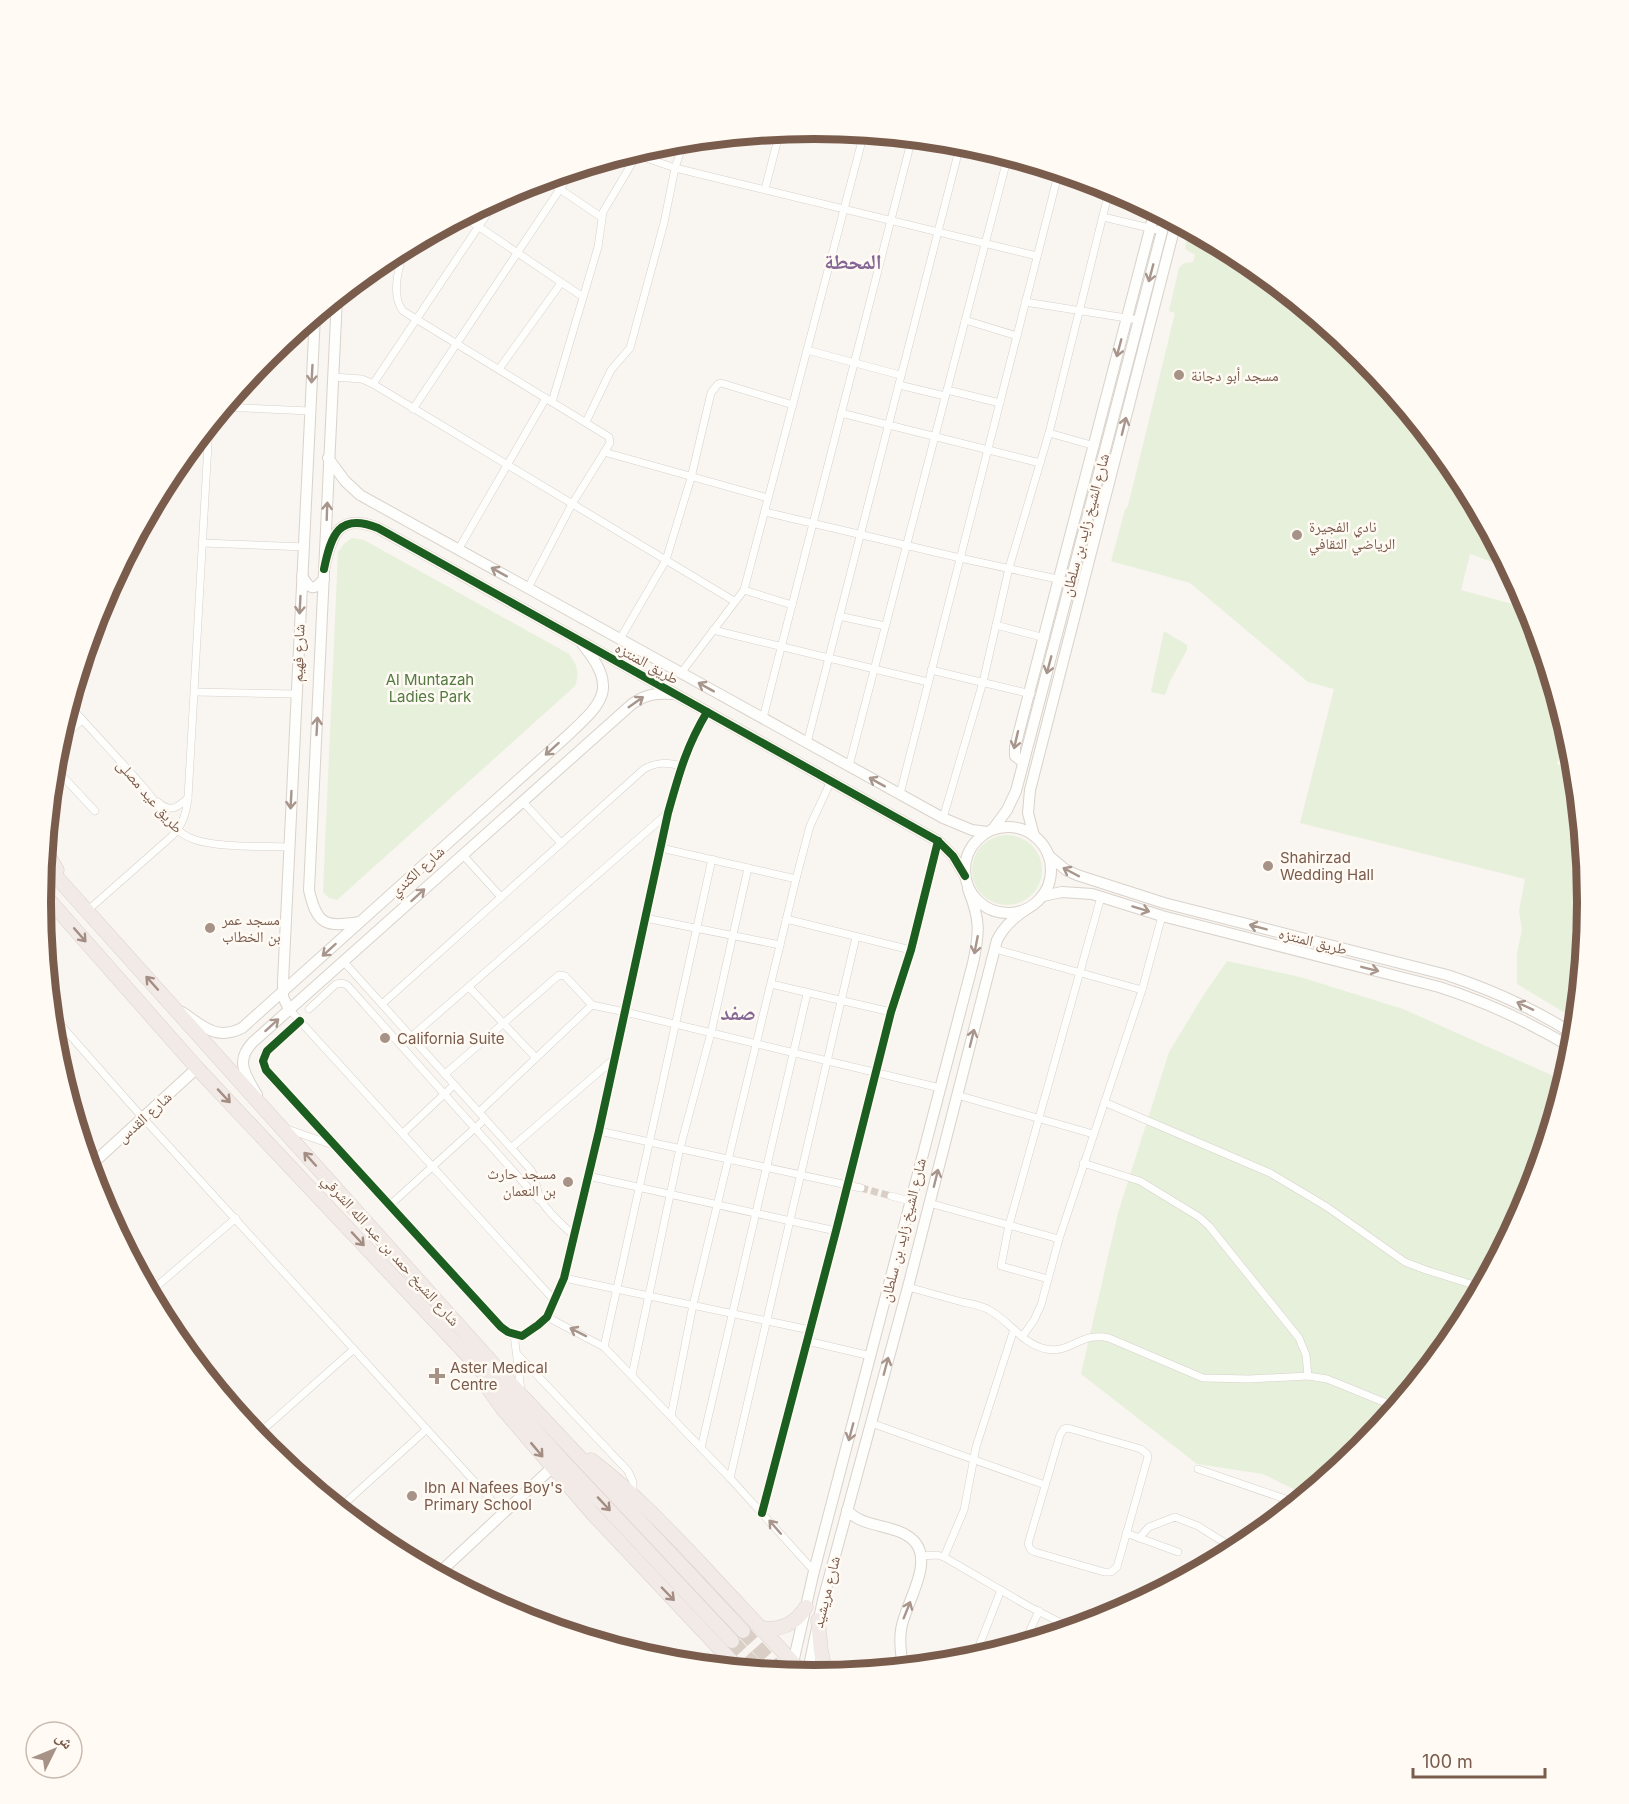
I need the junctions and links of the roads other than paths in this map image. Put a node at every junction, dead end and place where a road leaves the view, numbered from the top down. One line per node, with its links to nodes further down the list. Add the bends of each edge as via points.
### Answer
1 (778, 140): 14 (street)
2 (862, 140): 16 (street)
3 (910, 145): 21 (street)
4 (681, 151): 9 (street)
5 (958, 152): 27 (street)
6 (647, 158): 9 (street)
7 (631, 161): 19 (street)
8 (1006, 164): 29 (street)
9 (675, 168): 14 (street); 60 (street, via 630,348 612,370)
10 (1057, 178): 31 (street)
11 (566, 180): 13 (street)
12 (554, 185): 13 (street)
13 (560, 189): 19 (street); 30 (street)
14 (765, 189): 16 (street)
15 (1108, 197): 18 (street)
16 (844, 208): 21 (street); 45 (street)
17 (487, 213): 24 (street)
18 (1103, 217): 25 (street); 37 (street)
19 (601, 218): 34 (street, via 598,247)
20 (1153, 218): 25 (street)
21 (891, 220): 27 (street); 46 (street)
22 (470, 221): 24 (street)
23 (1164, 224): 28 (street, شارع الشيخ زايد بن سلطان)
24 (478, 226): 30 (street); 38 (street)
25 (1150, 228): 28 (street); 39 (street)
26 (1174, 229): 135 (street, شارع الشيخ زايد بن سلطان, one-way to 26, via 1028,813 1030,790)
27 (938, 231): 29 (street); 48 (street)
28 (1162, 231): 41 (street, شارع الشيخ زايد بن سلطان, one-way to 41)
29 (985, 243): 31 (street); 40 (street)
30 (517, 253): 33 (street); 44 (street)
31 (1037, 256): 35 (street)
32 (401, 261): 38 (street, via 398,303)
33 (561, 283): 34 (street); 47 (street)
34 (583, 297): 53 (street)
35 (1025, 302): 37 (street); 43 (street)
36 (335, 308): 49 (street, شارع فهيم)
37 (1079, 312): 39 (street); 62 (street)
38 (415, 319): 44 (street); 50 (street)
39 (1126, 319): 41 (street); 65 (street, one-way to 65)
40 (965, 320): 43 (street); 52 (street)
41 (1139, 320): 66 (street, شارع الشيخ زايد بن سلطان)
42 (314, 325): 58 (street, شارع فهيم, one-way to 58)
43 (1017, 336): 54 (street)
44 (456, 343): 47 (street); 57 (street)
45 (807, 350): 46 (street); 55 (street)
46 (854, 363): 48 (street); 59 (street)
47 (499, 369): 53 (street)
48 (900, 375): 51 (street)
49 (333, 377): 50 (street, via 362,379); 69 (street, شارع فهيم)
50 (373, 384): 57 (street)
51 (899, 385): 52 (street); 61 (street)
52 (946, 393): 54 (street); 63 (street)
53 (549, 400): 60 (street); 71 (street)
54 (1000, 403): 67 (street)
55 (793, 405): 72 (street, via 718,384 711,393); 73 (street)
56 (233, 407): 58 (street)
57 (413, 409): 71 (street)
58 (310, 411): 82 (street, شارع فهيم)
59 (841, 413): 61 (street); 76 (street)
60 (586, 422): 68 (street, via 609,437)
61 (888, 425): 63 (street); 78 (street)
62 (1049, 433): 65 (street); 70 (street)
63 (935, 436): 67 (street); 81 (street)
64 (208, 438): 79 (street)
65 (1093, 445): 66 (street); 89 (street)
66 (1105, 448): 90 (street, شارع الشيخ زايد بن سلطان)
67 (988, 449): 70 (street); 84 (street)
68 (604, 452): 72 (street); 74 (street)
69 (328, 458): 77 (street, طريق المنتزه, via 360,495); 87 (street, شارع فهيم, one-way to 69)
70 (1040, 463): 86 (street)
71 (508, 466): 74 (street); 83 (street)
72 (692, 478): 73 (street); 85 (street)
73 (768, 498): 75 (street)
74 (572, 504): 85 (street); 91 (street)
75 (765, 512): 76 (street); 92 (street)
76 (813, 523): 78 (street); 94 (street)
77 (416, 526): 80 (street, via 405,534); 83 (street, طريق المنتزه)
78 (860, 534): 81 (street); 95 (street)
79 (202, 543): 82 (street); 110 (street)
80 (405, 543): 87 (street, طريق المنتزه, via 366,523 348,523 335,535); 101 (street, طريق المنتزه)
81 (906, 546): 84 (street); 97 (street)
82 (305, 547): 88 (street, شارع فهيم)
83 (458, 550): 91 (street, طريق المنتزه, one-way to 83)
84 (960, 558): 86 (street); 106 (street)
85 (666, 560): 93 (street); 100 (street)
86 (1009, 568): 89 (street); 96 (street)
87 (324, 574): 88 (street, via 313,588); 161 (street, شارع فهيم, one-way to 87, via 332,925 325,921 312,905 309,890)
88 (302, 576): 112 (street, شارع فهيم, one-way to 112)
89 (1058, 579): 90 (street); 99 (street)
90 (1071, 582): 102 (street, شارع الشيخ زايد بن سلطان)
91 (528, 588): 100 (street, طريق المنتزه)
92 (744, 590): 93 (street); 94 (street)
93 (734, 601): 98 (street)
94 (792, 604): 103 (street)
95 (839, 616): 97 (street); 104 (street)
96 (996, 625): 99 (street); 109 (street)
97 (885, 626): 105 (street)
98 (713, 630): 103 (street); 107 (street)
99 (1043, 638): 102 (street); 111 (street)
100 (620, 639): 107 (street, طريق المنتزه)
101 (580, 641): 113 (street, طريق المنتزه); 154 (street, شارع الكندي, one-way to 154, via 594,659 604,686 595,710)
102 (1055, 641): 114 (street, شارع الشيخ زايد بن سلطان, one-way to 114)
103 (781, 646): 104 (street); 117 (street)
104 (828, 659): 105 (street); 120 (street)
105 (874, 670): 108 (street); 123 (street)
106 (931, 670): 108 (street); 109 (street)
107 (681, 673): 117 (street, طريق المنتزه, one-way to 107)
108 (928, 682): 126 (street)
109 (983, 682): 111 (street); 132 (street)
110 (195, 692): 112 (street); 128 (street)
111 (1029, 693): 114 (street); 121 (street, one-way to 121, via 1014,752)
112 (296, 694): 138 (street, شارع فهيم, one-way to 138)
113 (675, 694): 116 (street, طريق المنتزه); 129 (street, شارع الكندي, one-way to 113, via 643,696)
114 (1041, 696): 121 (street, شارع الشيخ زايد بن سلطان)
115 (75, 712): 118 (street, طريق عيد مصلى)
116 (706, 712): 122 (street); 125 (street, طريق المنتزه)
117 (763, 718): 120 (street, طريق المنتزه)
118 (82, 720): 119 (street); 127 (street, طريق عيد مصلى)
119 (71, 729)
120 (807, 743): 123 (street, طريق المنتزه)
121 (1023, 762): 134 (street, شارع الشيخ زايد بن سلطان, via 1013,800)
122 (681, 766): 131 (street); 137 (street, via 655,763 644,768)
123 (849, 766): 126 (street, طريق المنتزه, one-way to 123)
124 (62, 776): 130 (street)
125 (831, 781): 136 (street, طريق المنتزه); 147 (street, via 810,826)
126 (900, 794): 132 (street, طريق المنتزه)
127 (152, 797): 128 (street, via 171,809); 133 (street, طريق عيد مصلى)
128 (188, 798): 133 (street)
129 (523, 802): 137 (street); 140 (street, شارع الكندي)
130 (95, 811)
131 (668, 813): 139 (street); 171 (street)
132 (943, 818): 134 (street, طريق المنتزه, via 972,830)
133 (178, 830): 138 (street, طريق عيد مصلى, via 192,839 218,844); 156 (street)
134 (990, 831): 135 (street, via 1007,827); 146 (street, via 967,854)
135 (1034, 836): 141 (street)
136 (938, 841): 146 (street, طريق المنتزه, via 953,856); 167 (street)
137 (561, 843): 151 (street)
138 (289, 847): 173 (street, شارع فهيم)
139 (661, 848): 142 (street); 159 (street)
140 (463, 855): 151 (street); 158 (street, شارع الكندي, one-way to 140)
141 (1048, 855): 150 (street, via 1051,873); 187 (street, طريق المنتزه, one-way to 141, via 1529,1007 1447,975 1130,892 1077,875)
142 (712, 859): 144 (street); 162 (street)
143 (53, 862): 148 (highway)
144 (748, 868): 147 (street); 163 (street)
145 (52, 873): 148 (highway, شارع الشيخ حمد بن عبد الله الشرقي)
146 (964, 876): 149 (street)
147 (796, 879): 160 (street)
148 (62, 883): 156 (highway, شارع الشيخ حمد بن عبد الله الشرقي)
149 (968, 889): 155 (street, via 993,912 1011,914); 200 (street, شارع الشيخ زايد بن سلطان, one-way to 200, via 977,914 978,937)
150 (1043, 896): 152 (street, طريق المنتزه, via 1072,892); 155 (street)
151 (501, 897): 177 (street)
152 (1101, 897): 157 (street, طريق المنتزه, one-way to 157); 169 (street)
153 (51, 902): 196 (highway, شارع الشيخ حمد بن عبد الله الشرقي, one-way to 196)
154 (381, 904): 158 (street, via 393,906); 161 (street, شارع الكندي)
155 (1027, 909): 166 (street, شارع الشيخ زايد بن سلطان, via 1002,930)
156 (87, 911): 176 (highway, شارع الشيخ حمد بن عبد الله الشرقي, one-way to 156)
157 (1162, 916): 172 (street); 190 (street, طريق المنتزه, one-way to 190, via 1439,987 1526,1021)
158 (393, 918): 168 (street, شارع الكندي)
159 (645, 918): 162 (street); 181 (street)
160 (786, 919): 164 (street); 165 (street)
161 (360, 922): 173 (street, شارع الكندي, one-way to 173)
162 (697, 928): 163 (street); 185 (street)
163 (732, 935): 165 (street); 188 (street)
164 (856, 937): 167 (street); 175 (street)
165 (780, 945): 170 (street)
166 (995, 949): 169 (street); 202 (street, شارع الشيخ زايد بن سلطان, one-way to 166)
167 (911, 950): 182 (street)
168 (344, 962): 177 (street); 179 (street, شارع الكندي)
169 (1080, 973): 172 (street); 208 (street)
170 (771, 984): 174 (street); 191 (street)
171 (469, 987): 184 (street); 189 (street)
172 (1142, 990): 203 (street)
173 (283, 991): 176 (street, شارع الكندي, via 242,1028 223,1034 208,1030); 179 (street)
174 (807, 994): 175 (street); 192 (street)
175 (841, 1002): 182 (street); 195 (street)
176 (170, 1003): 204 (highway, شارع الشيخ حمد بن عبد الله الشرقي)
177 (382, 1004): 189 (street)
178 (592, 1005): 181 (street); 184 (street, via 565,976 559,975); 193 (street)
179 (289, 1009): 183 (street); 204 (street, شارع الكندي, one-way to 179, via 243,1071 243,1057 247,1048)
180 (309, 1009): 201 (street, via 336,984 347,985)
181 (625, 1012): 185 (street); 194 (street)
182 (891, 1012): 197 (street)
183 (300, 1021): 212 (street); 215 (street, via 267,1051 264,1065)
184 (503, 1023): 193 (street); 198 (street)
185 (675, 1024): 188 (street); 214 (street)
186 (62, 1025): 206 (street)
187 (1566, 1030)
188 (711, 1033): 191 (street); 217 (street)
189 (411, 1037): 198 (street)
190 (1564, 1043)
191 (756, 1044): 192 (street); 218 (street)
192 (793, 1053): 195 (street); 222 (street)
193 (536, 1058): 205 (street)
194 (615, 1058): 211 (street); 216 (street)
195 (827, 1062): 197 (street); 223 (street)
196 (197, 1068): 206 (street, شارع القدس); 275 (highway, شارع الشيخ حمد بن عبد الله الشرقي, one-way to 275, via 480,1368)
197 (876, 1072): 200 (street); 225 (street)
198 (445, 1074): 199 (street)
199 (454, 1085): 201 (street); 205 (street)
200 (940, 1088): 230 (street, شارع الشيخ زايد بن سلطان)
201 (444, 1094): 210 (street); 212 (street)
202 (957, 1095): 208 (street); 232 (street, شارع الشيخ زايد بن سلطان, one-way to 202)
203 (1104, 1102): 213 (street); 244 (street, via 1270,1173 1405,1262)
204 (264, 1108): 209 (highway, شارع الشيخ حمد بن عبد الله الشرقي)
205 (479, 1112): 207 (street)
206 (143, 1118): 219 (street, شارع القدس); 236 (street)
207 (485, 1119): 210 (street); 216 (street)
208 (1039, 1119): 213 (street); 238 (street)
209 (282, 1128): 215 (street); 265 (highway, شارع الشيخ حمد بن عبد الله الشرقي, one-way to 209)
210 (474, 1128): 221 (street); 231 (street)
211 (599, 1131): 214 (street); 224 (street)
212 (403, 1133): 221 (street)
213 (1093, 1134): 220 (street)
214 (649, 1142): 217 (street); 226 (street)
215 (336, 1146): 233 (street)
216 (511, 1148): 231 (street, via 533,1173)
217 (680, 1148): 218 (street); 228 (street)
218 (729, 1159): 222 (street); 234 (street)
219 (97, 1160)
220 (1083, 1163): 241 (street); 264 (street, via 1140,1181 1209,1226 1299,1338)
221 (432, 1166): 233 (street); 249 (street)
222 (767, 1167): 223 (street); 235 (street)
223 (801, 1175): 225 (street); 237 (street)
224 (588, 1176): 226 (street); 240 (street)
225 (848, 1185): 227 (street); 239 (street)
226 (639, 1187): 228 (street); 247 (street)
227 (861, 1188)
228 (670, 1194): 234 (street); 248 (street)
229 (891, 1196): 230 (street)
230 (910, 1202): 262 (street, شارع الشيخ زايد بن سلطان)
231 (543, 1203): 240 (street)
232 (929, 1203): 238 (street); 246 (street, شارع الشيخ زايد بن سلطان)
233 (390, 1205): 256 (street, via 501,1327)
234 (718, 1205): 235 (street); 250 (street)
235 (756, 1213): 237 (street); 251 (street)
236 (236, 1218): 245 (street); 260 (street)
237 (790, 1221): 239 (street); 253 (street)
238 (1009, 1225): 241 (street); 243 (street, via 1001,1266)
239 (836, 1231): 255 (street)
240 (573, 1236): 242 (street)
241 (1059, 1239): 243 (street)
242 (564, 1278): 247 (street); 249 (street)
243 (1048, 1280): 257 (street, via 1038,1312)
244 (1475, 1285)
245 (155, 1287)
246 (908, 1287): 254 (street, via 986,1308); 268 (street, شارع الشيخ زايد بن سلطان, one-way to 246)
247 (616, 1289): 248 (street); 259 (street)
248 (649, 1296): 250 (street); 263 (street)
249 (554, 1300): 252 (street)
250 (693, 1305): 251 (street); 267 (street)
251 (733, 1314): 253 (street); 272 (street)
252 (547, 1317): 256 (street, via 522,1336); 259 (street, one-way to 252)
253 (767, 1321): 255 (street); 278 (street)
254 (1014, 1329): 257 (street); 274 (street)
255 (810, 1330): 258 (street)
256 (514, 1334): 261 (street)
257 (1022, 1337): 264 (street, via 1036,1346 1056,1350 1088,1337 1109,1338 1203,1378)
258 (807, 1341): 262 (street); 284 (street)
259 (604, 1347): 263 (street)
260 (354, 1349): 269 (street); 270 (street)
261 (517, 1354): 265 (street); 273 (street)
262 (871, 1356): 293 (street, شارع الشيخ زايد بن سلطان, one-way to 293)
263 (632, 1376): 267 (street)
264 (1308, 1376): 266 (street, via 1326,1379)
265 (522, 1396): 271 (highway, شارع الشيخ حمد بن عبد الله الشرقي)
266 (1390, 1404)
267 (671, 1416): 272 (street)
268 (870, 1423): 274 (street); 283 (street, شارع الشيخ زايد بن سلطان)
269 (427, 1429): 282 (street); 285 (street)
270 (264, 1430)
271 (565, 1442): 277 (highway); 300 (highway, شارع الشيخ حمد بن عبد الله الشرقي)
272 (701, 1448): 278 (street)
273 (614, 1456): 277 (street); 280 (street, via 631,1476)
274 (974, 1460): 279 (street); 291 (street, via 964,1510)
275 (557, 1463): 285 (street); 302 (highway, شارع الشيخ حمد بن عبد الله الشرقي, one-way to 302); 305 (highway, one-way to 305, via 619,1543)
276 (1198, 1469): 281 (street)
277 (614, 1478): 280 (highway)
278 (730, 1478): 284 (street)
279 (1045, 1485): 286 (street, via 1028,1544 1032,1550 1108,1573 1117,1567); 286 (street, via 1064,1429 1072,1428 1144,1451 1148,1461)
280 (633, 1494): 299 (highway)
281 (1289, 1500)
282 (345, 1504)
283 (847, 1510): 290 (street, via 856,1518 905,1534 917,1545); 297 (street, شارع مريشيد)
284 (762, 1512): 293 (street, one-way to 284)
285 (504, 1514): 292 (street)
286 (1126, 1533): 287 (street)
287 (1139, 1538): 288 (street, via 1149,1527 1175,1517); 289 (street)
288 (1227, 1544)
289 (1178, 1552)
290 (921, 1556): 291 (street); 304 (street, one-way to 290, via 903,1620 920,1571)
291 (944, 1557): 294 (street)
292 (444, 1569)
293 (814, 1571): 295 (street, شارع مريشيد)
294 (1001, 1590): 296 (street); 303 (street)
295 (806, 1607): 299 (highway, via 788,1625); 307 (street, شارع مريشيد)
296 (1039, 1611): 298 (street); 301 (street)
297 (818, 1620): 308 (street, شارع مريشيد); 309 (highway)
298 (1063, 1624)
299 (762, 1628): 306 (highway)
300 (743, 1631)
301 (1028, 1634)
302 (732, 1641)
303 (979, 1647)
304 (903, 1660)
305 (731, 1661)
306 (788, 1665)
307 (791, 1665)
308 (807, 1666)
309 (824, 1666)

